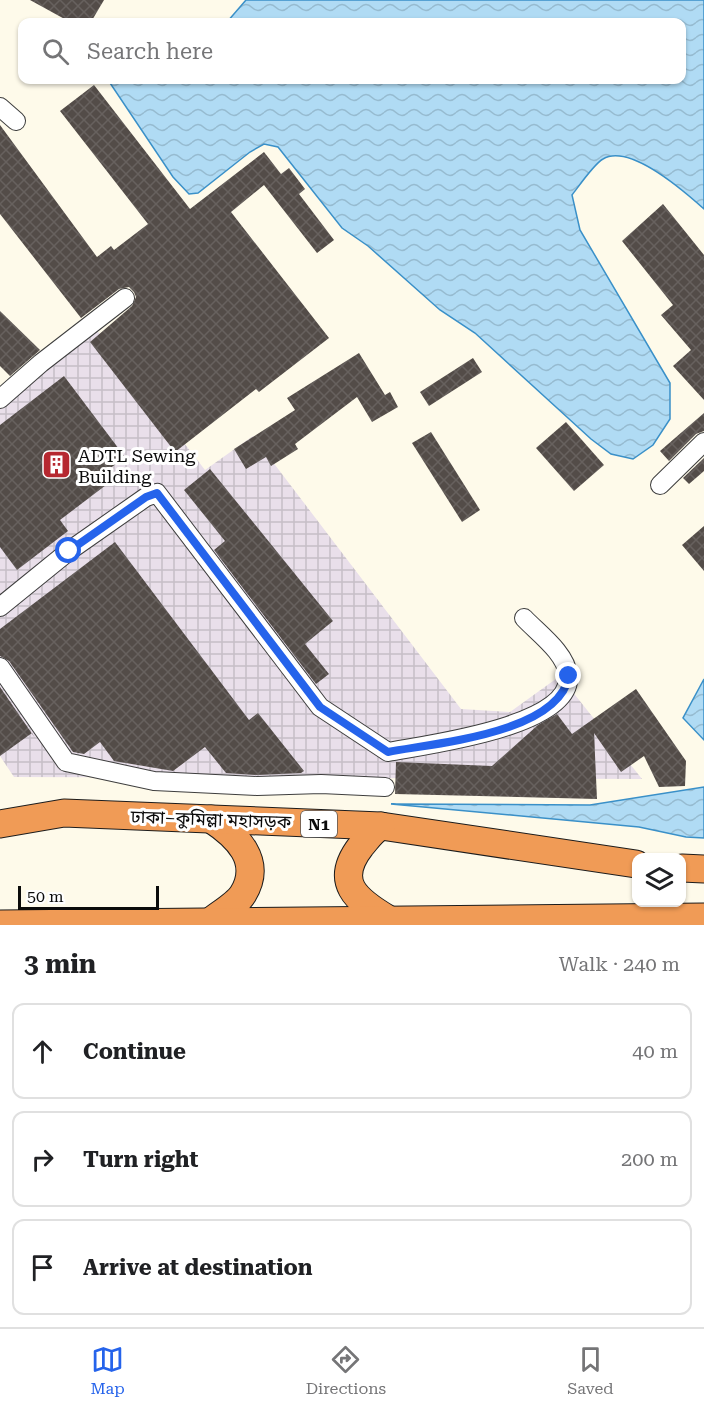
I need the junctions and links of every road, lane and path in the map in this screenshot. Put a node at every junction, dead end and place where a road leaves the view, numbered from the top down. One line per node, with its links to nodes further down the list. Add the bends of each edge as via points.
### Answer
1 (0, 107): 2 (street)
2 (16, 120)
3 (125, 298): 4 (street)
4 (0, 399)
5 (704, 442): 6 (street)
6 (660, 485)
7 (0, 607): 8 (street, via 69,551 157,493 320,707 388,752 513,727 541,713 557,699 567,686 565,663)
8 (524, 618)
9 (0, 667): 10 (street, via 66,762 154,781)
10 (385, 787)
11 (211, 819): 12 (highway, ঢাকা–কুমিল্লা মহাসড়ক / N1, via 64,813); 13 (highway, ঢাকা–কুমিল্লা মহাসড়ক / N1); 19 (highway, via 231,832 248,855 251,868 243,894)
12 (0, 824)
13 (381, 826): 14 (highway, ঢাকা–কুমিল্লা মহাসড়ক / N1); 18 (highway, via 352,858 348,876 350,887 362,904)
14 (632, 863)
15 (686, 868): 16 (highway)
16 (704, 869)
17 (704, 917): 20 (highway)
18 (388, 919): 19 (highway); 20 (highway)
19 (211, 921): 21 (highway)
20 (577, 921)
21 (0, 924)

